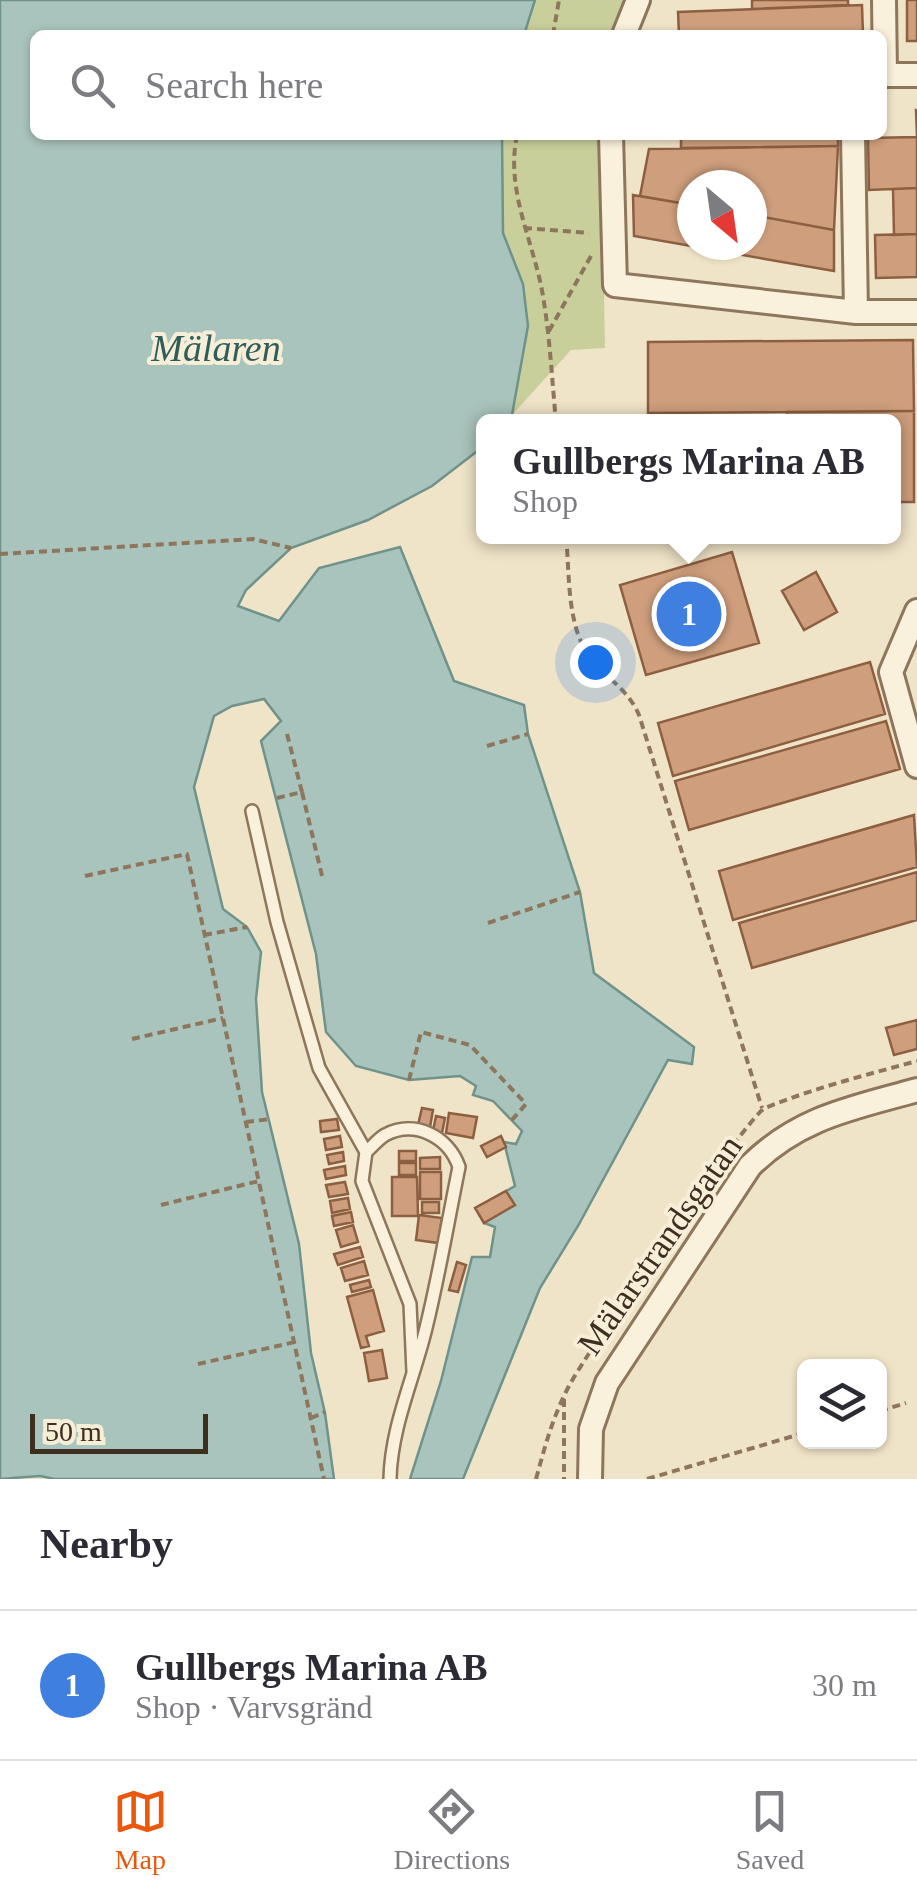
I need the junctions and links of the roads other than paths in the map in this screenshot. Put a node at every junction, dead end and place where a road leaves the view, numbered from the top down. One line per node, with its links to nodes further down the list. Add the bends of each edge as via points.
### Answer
1 (638, 0): 3 (street)
2 (884, 0): 4 (street)
3 (626, 30)
4 (884, 30)
5 (887, 75): 6 (street)
6 (917, 75)
7 (611, 140): 9 (street, via 608,235 615,285)
8 (853, 140): 9 (street)
9 (856, 312): 10 (street)
10 (917, 312)
11 (917, 611): 12 (street, via 891,672)
12 (917, 766)
13 (252, 811): 15 (lane, via 319,1068)
14 (917, 1090): 18 (street, Mälarstrandsgatan, via 801,1126 750,1166 608,1383 591,1429)
15 (366, 1152): 16 (lane, via 362,1182 410,1304); 16 (lane, via 384,1135 410,1128 453,1150 459,1167)
16 (414, 1372): 17 (lane)
17 (390, 1479)
18 (590, 1479)

